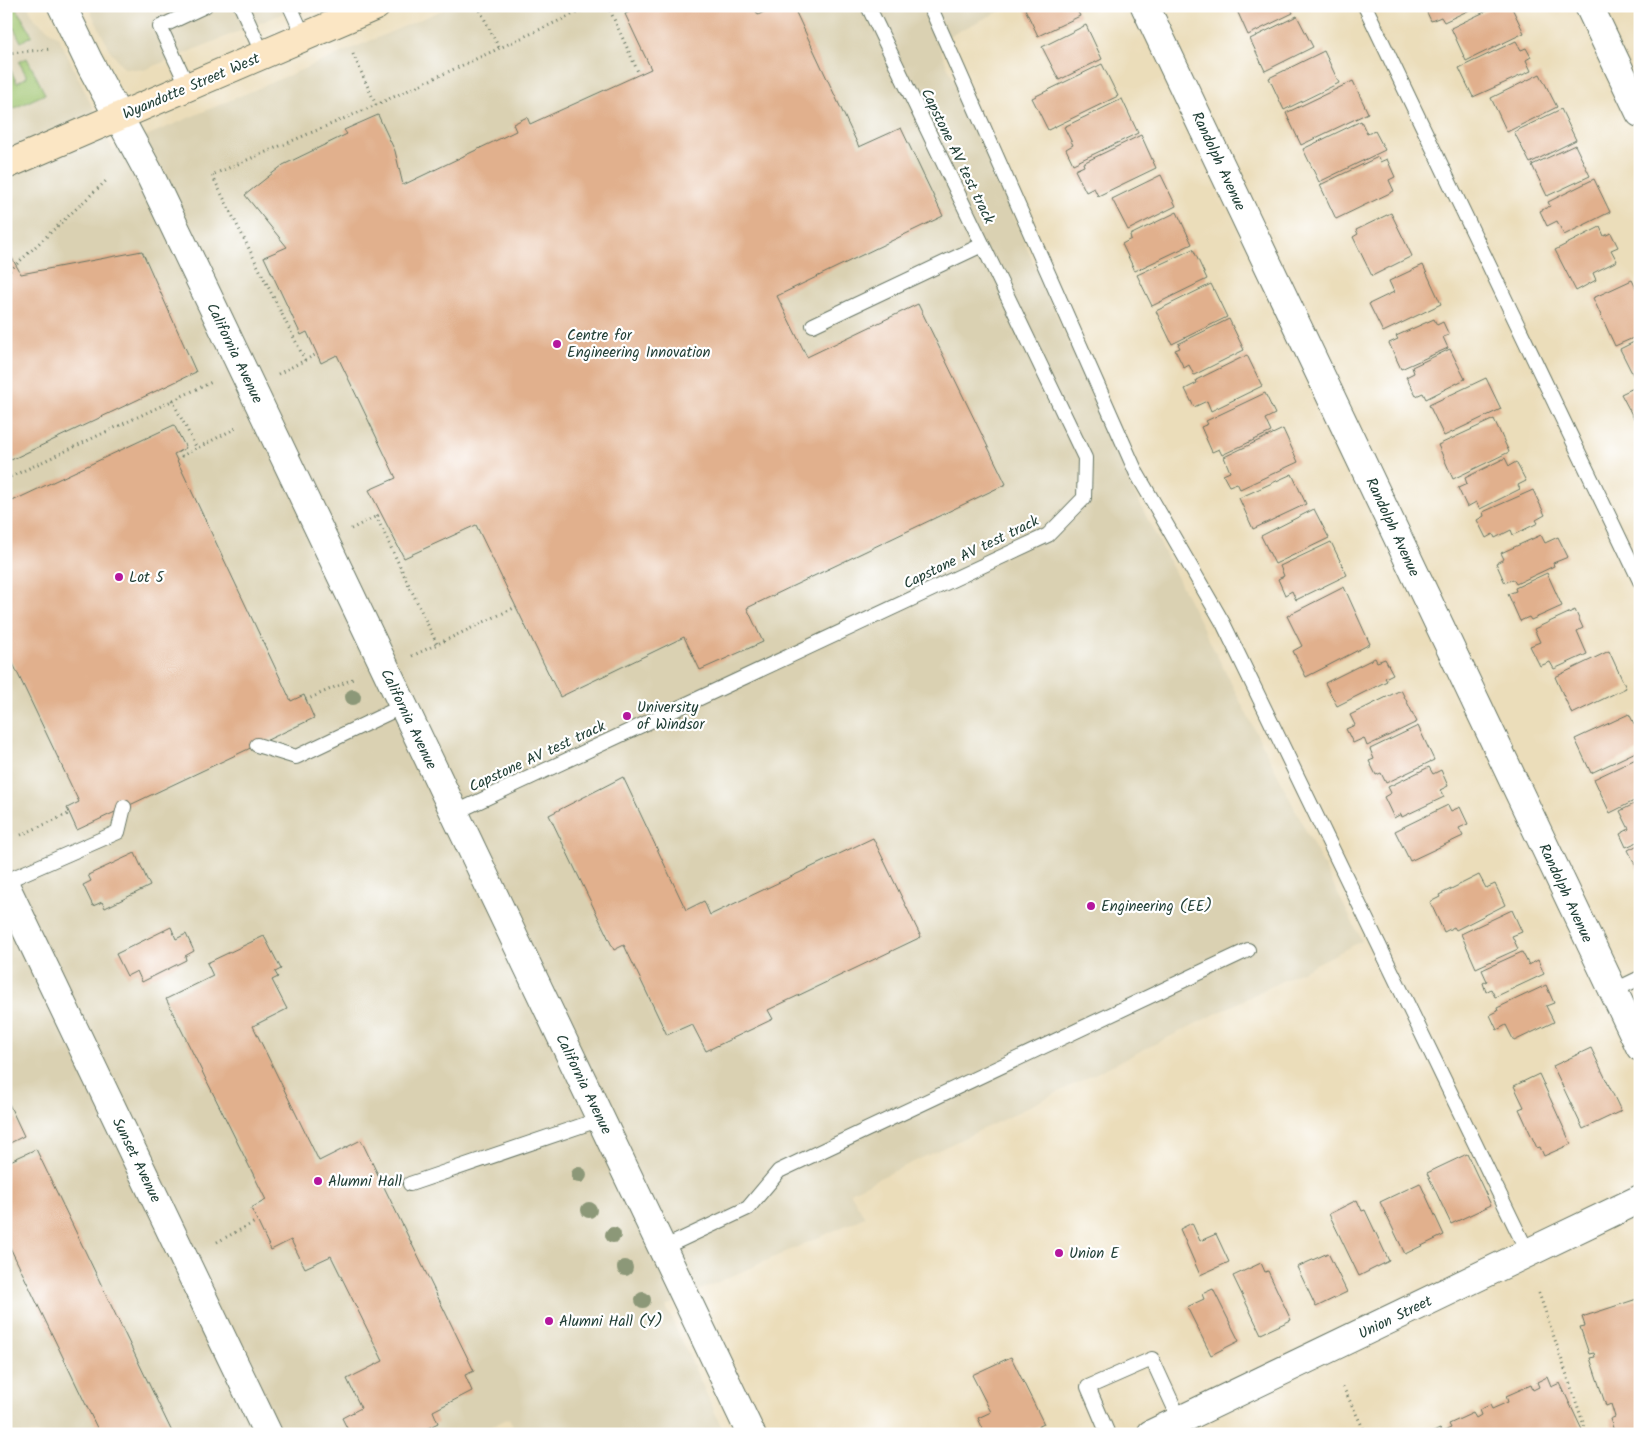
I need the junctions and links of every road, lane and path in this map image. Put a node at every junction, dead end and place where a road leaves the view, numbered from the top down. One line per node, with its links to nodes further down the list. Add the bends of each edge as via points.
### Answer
1 (62, 6): 24 (street, California Avenue)
2 (205, 6): 21 (lane, via 160,27)
3 (242, 6): 19 (lane)
4 (290, 6): 14 (lane)
5 (376, 6): 14 (main road, Wyandotte Street West)
6 (478, 6): 16 (path)
7 (591, 6): 16 (path)
8 (608, 6): 20 (path)
9 (868, 6): 27 (lane, Capstone AV test track)
10 (930, 6): 66 (lane, via 1136,472 1223,623)
11 (1145, 6): 58 (street, Randolph Avenue)
12 (1365, 6): 42 (lane)
13 (1589, 6): 23 (street)
14 (304, 37): 19 (main road, Wyandotte Street West)
15 (6, 47): 17 (path, via 9,53)
16 (499, 48): 22 (path)
17 (54, 49)
18 (353, 54): 22 (path)
19 (263, 55): 21 (main road, Wyandotte Street West)
20 (639, 74)
21 (188, 87): 24 (main road, Wyandotte Street West)
22 (376, 105): 31 (path, via 212,175)
23 (1640, 113)
24 (118, 117): 25 (main road, Wyandotte Street West); 48 (street, California Avenue, via 148,171)
25 (6, 165)
26 (107, 180): 28 (path)
27 (982, 245): 29 (lane); 52 (lane, Capstone AV test track, via 1085,458 1084,498 1048,535)
28 (6, 274)
29 (813, 325)
30 (317, 354): 31 (path)
31 (305, 360): 32 (path)
32 (272, 377)
33 (214, 381): 34 (path)
34 (172, 400): 36 (path); 38 (path)
35 (236, 428): 36 (path)
36 (197, 449): 37 (path, via 182,456)
37 (179, 451)
38 (6, 479)
39 (381, 514): 40 (path)
40 (376, 516): 41 (path); 44 (path)
41 (346, 532)
42 (1640, 581)
43 (516, 607): 44 (path)
44 (437, 644): 45 (path)
45 (406, 658)
46 (355, 678): 47 (path)
47 (306, 700)
48 (403, 706): 49 (lane, via 296,757); 52 (street, California Avenue)
49 (257, 745)
50 (124, 807): 54 (lane, via 118,832)
51 (70, 813): 53 (path)
52 (454, 813): 60 (street, California Avenue)
53 (21, 835)
54 (6, 881)
55 (6, 887): 70 (street, Sunset Avenue)
56 (1248, 950): 65 (lane, via 778,1171 748,1208)
57 (1640, 978): 58 (lane)
58 (1613, 991): 59 (street, Randolph Avenue)
59 (1640, 1047)
60 (601, 1119): 61 (lane); 65 (street, California Avenue)
61 (410, 1184)
62 (1640, 1199): 66 (street, Union Street)
63 (257, 1221): 64 (path)
64 (217, 1242)
65 (663, 1248): 71 (street, California Avenue)
66 (1528, 1253): 69 (street, Union Street)
67 (1539, 1293): 75 (path)
68 (1343, 1387): 74 (path)
69 (1180, 1420): 72 (lane, via 1152,1358 1088,1387); 73 (street, Union Street)
70 (268, 1434)
71 (751, 1434)
72 (1108, 1434)
73 (1151, 1434)
74 (1366, 1434)
75 (1587, 1434)

